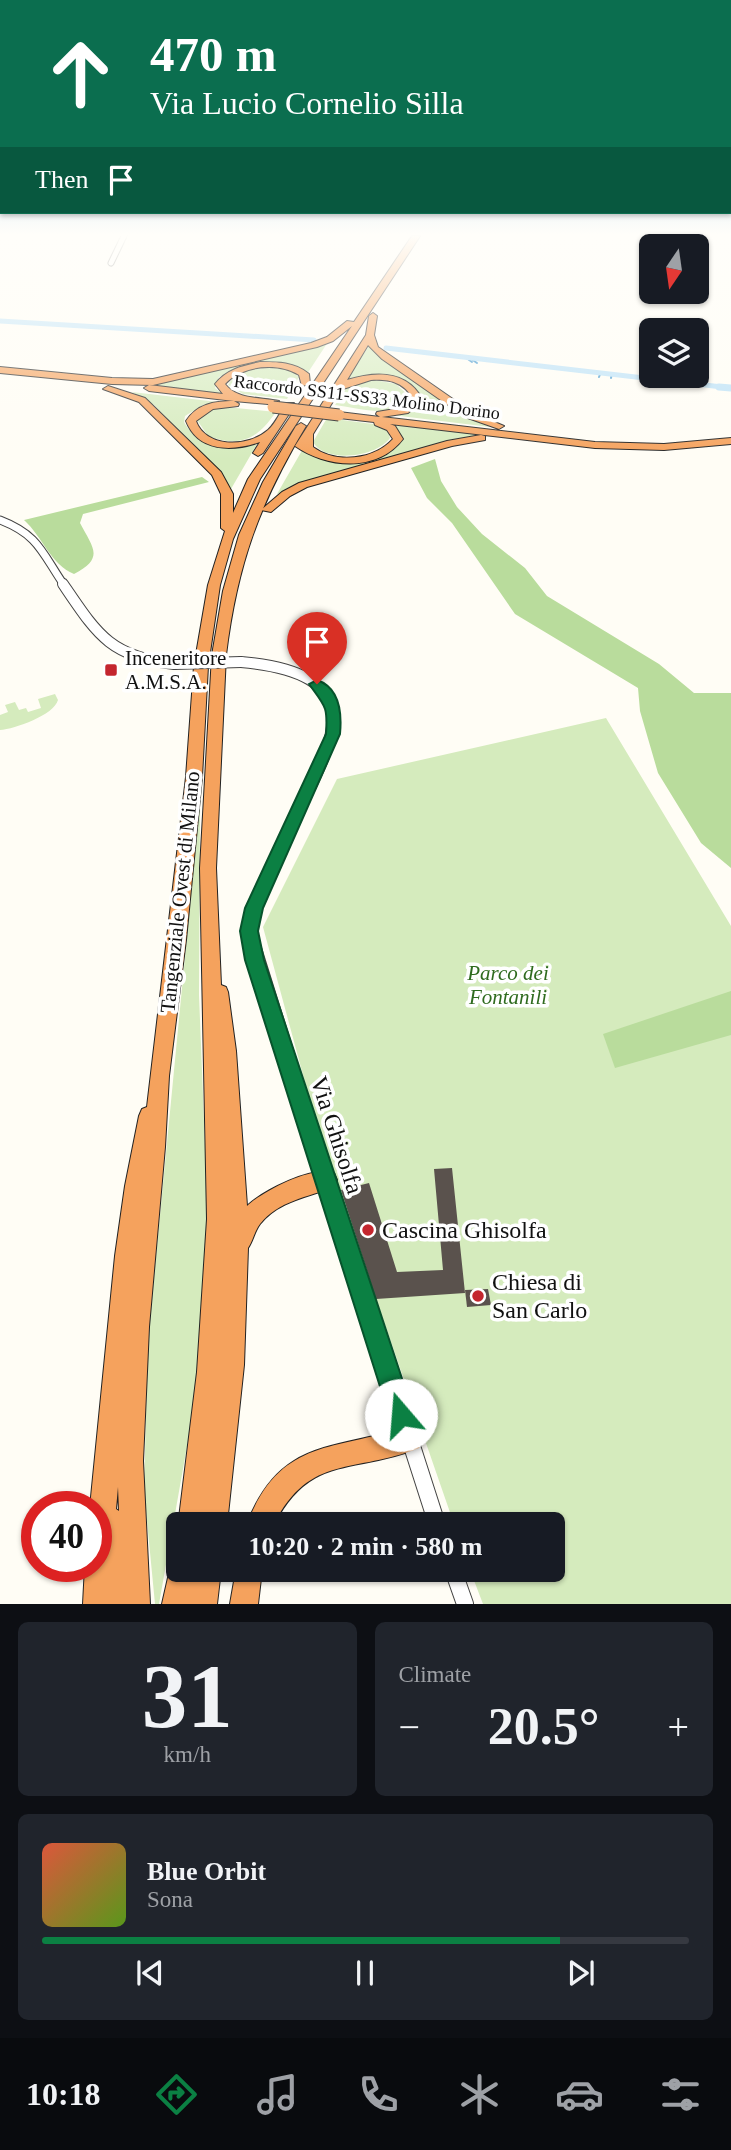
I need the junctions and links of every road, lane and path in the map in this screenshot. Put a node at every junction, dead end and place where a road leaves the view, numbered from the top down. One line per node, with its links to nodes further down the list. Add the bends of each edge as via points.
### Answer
1 (363, 311): 5 (highway)
2 (366, 311): 21 (highway, Tangenziale Ovest di Milano, via 254,479)
3 (376, 311): 4 (highway, Tangenziale Ovest di Milano)
4 (373, 316): 6 (highway); 22 (highway, Tangenziale Ovest di Milano, via 267,480 243,535)
5 (341, 332): 8 (highway, via 314,345 153,382); 10 (highway)
6 (370, 335): 11 (highway); 16 (highway, via 378,353 469,415)
7 (1, 372): 8 (highway, Raccordo SS11-SS33 Molino Dorino); 9 (highway, Raccordo SS11-SS33 Molino Dorino)
8 (42, 375): 12 (highway, Raccordo SS11-SS33 Molino Dorino)
9 (72, 382): 12 (highway, Raccordo SS11-SS33 Molino Dorino); 18 (highway, via 142,400 217,474 226,488)
10 (305, 384): 12 (highway, via 302,372 278,365 243,369 221,380 230,394); 14 (highway)
11 (337, 388): 13 (highway, via 359,377 382,376 407,385 417,397 416,404 397,413); 15 (highway)
12 (274, 405): 13 (highway, Raccordo SS11-SS33 Molino Dorino, bridge); 14 (highway, via 220,405 202,410 191,421 198,434 225,445 251,443)
13 (340, 413): 15 (highway, via 386,425 398,439 379,453 339,460 311,452); 16 (highway, Raccordo SS11-SS33 Molino Dorino)
14 (272, 431): 18 (highway)
15 (308, 435): 19 (highway)
16 (552, 439): 17 (highway, Raccordo SS11-SS33 Molino Dorino, via 642,447); 19 (highway, via 460,440 303,485)
17 (731, 439)
18 (228, 507): 21 (highway)
19 (267, 510): 22 (highway)
20 (0, 520): 25 (street, Via Ghisolfa, bridge, via 33,538 114,648 136,658 174,664 267,664 291,670 326,692 332,701 335,722 328,748 254,908 249,931 254,960)
21 (227, 539): 24 (highway, Tangenziale Ovest di Milano, via 201,666 184,883)
22 (232, 575): 23 (highway, Tangenziale Ovest di Milano, via 222,622 216,699 208,868)
23 (211, 952): 26 (highway, via 226,1051); 29 (highway, Tangenziale Ovest di Milano, via 217,1277 209,1391)
24 (159, 1076): 28 (highway, via 131,1213); 39 (highway, Tangenziale Ovest di Milano, via 132,1400 131,1537)
25 (326, 1180): 26 (highway, via 285,1193 255,1213 245,1228); 27 (street, Via Ghisolfa)
26 (237, 1284): 30 (highway)
27 (410, 1439): 31 (highway, via 306,1466 277,1491); 32 (street, Via Ghisolfa)
28 (108, 1465): 37 (highway); 38 (highway)
29 (193, 1512)
30 (215, 1512)
31 (266, 1512)
32 (433, 1512)
33 (181, 1582): 40 (highway)
34 (206, 1582): 41 (highway)
35 (247, 1582): 42 (highway)
36 (457, 1582): 43 (street)
37 (97, 1604)
38 (114, 1604)
39 (136, 1604)
40 (176, 1604)
41 (203, 1604)
42 (244, 1604)
43 (465, 1604)

